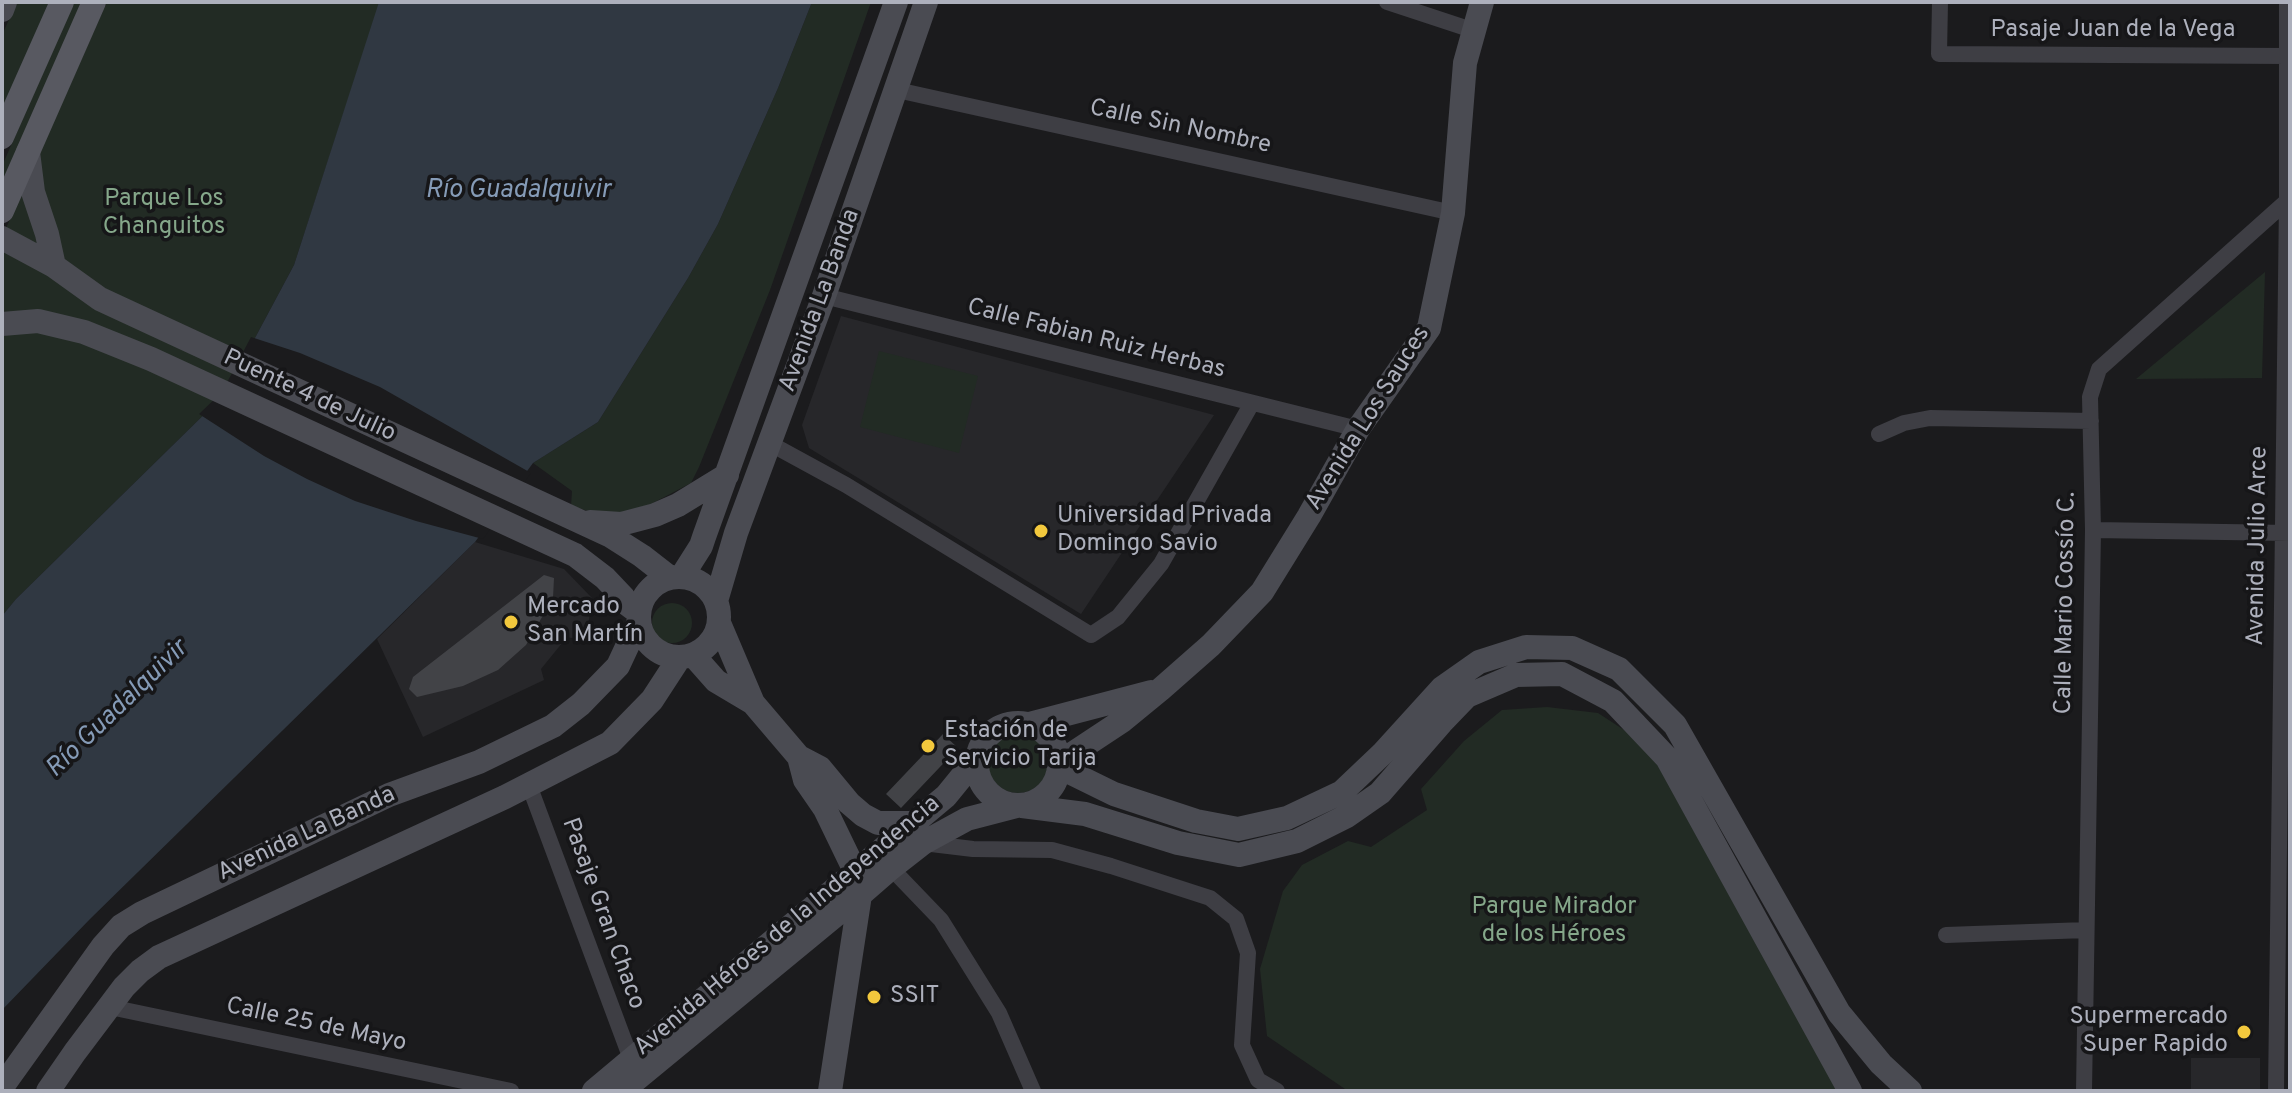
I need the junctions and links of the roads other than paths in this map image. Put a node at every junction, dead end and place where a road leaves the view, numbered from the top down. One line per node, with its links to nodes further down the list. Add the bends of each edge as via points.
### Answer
1 (5, 2): 10 (street)
2 (62, 2): 14 (main road)
3 (94, 2): 15 (main road)
4 (896, 2): 28 (street, Avenida La Banda)
5 (926, 2): 13 (street, Avenida La Banda)
6 (1387, 2): 11 (street)
7 (1482, 2): 11 (street, Avenida Los Sauces)
8 (1940, 2): 12 (street, Pasaje Juan de la Vega, via 1939,54)
9 (2287, 2): 12 (street, Avenida Julio Arce)
10 (2, 10)
11 (1475, 31): 18 (street, Avenida Los Sauces, via 1465,63)
12 (2287, 56): 16 (street, Avenida Julio Arce)
13 (897, 90): 18 (street, Calle Sin Nombre); 21 (street, Avenida La Banda)
14 (2, 137)
15 (28, 152): 17 (main road); 20 (street, via 33,192)
16 (2288, 201): 24 (street, Calle Mario Cossío C., via 2099,369 2090,397); 31 (street, Avenida Julio Arce)
17 (2, 211)
18 (1453, 213): 25 (street, Avenida Los Sauces, via 1429,328)
19 (2, 238): 20 (street, Puente 4 de Julio)
20 (54, 266): 29 (street, Puente 4 de Julio, via 100,299)
21 (824, 296): 23 (street, Calle Fabian Ruiz Herbas); 27 (street, Avenida La Banda)
22 (2, 324): 34 (street, Puente 4 de Julio, via 53,324 151,359 575,555 605,578)
23 (1252, 403): 25 (street, Calle Fabian Ruiz Herbas); 27 (street, via 1161,564 1118,617 1091,635)
24 (2091, 421): 26 (street, via 1930,418); 30 (street, Calle Mario Cossío C.)
25 (1358, 429): 36 (street, Avenida Los Sauces, via 1262,592)
26 (1879, 434)
27 (769, 443): 33 (street, Avenida La Banda, via 736,533)
28 (727, 475): 29 (street, via 639,521 597,524); 32 (street, Avenida La Banda, via 701,546)
29 (566, 517): 32 (street, Puente 4 de Julio, via 609,535)
30 (2093, 530): 31 (street); 47 (street, Calle Mario Cossío C.)
31 (2287, 533): 62 (street, Avenida Julio Arce)
32 (675, 577): 33 (street, via 702,584); 34 (street, via 647,592)
33 (717, 612): 35 (street, via 710,642); 37 (street)
34 (639, 617): 35 (street, via 648,643 668,655); 51 (street, Avenida La Banda, via 618,666 553,726 479,762 389,795 121,926)
35 (686, 656): 37 (street); 42 (street, Avenida La Banda, via 610,743)
36 (1161, 689): 38 (street, Avenida Los Sauces); 41 (street, Avenida Los Sauces)
37 (753, 703): 39 (street)
38 (1029, 724): 40 (street, via 996,729); 41 (street, via 1050,738)
39 (799, 757): 44 (street, via 820,768 863,815); 46 (street, via 805,780)
40 (977, 758): 43 (street, via 977,772 991,796); 44 (street, Avenida Héroes de la Independencia)
41 (1060, 765): 43 (street, via 1048,793); 60 (street, via 1114,794 1196,821 1238,829 1287,818 1342,792 1442,688 1479,662 1526,647 1572,648 1619,669 1675,725 1839,1013)
42 (529, 785): 49 (street, Avenida La Banda, via 159,957); 50 (street, Pasaje Gran Chaco)
43 (1019, 806): 44 (street, Avenida Héroes de la Independencia); 59 (street, Avenida Héroes de la Independencia, via 1085,814 1178,843 1239,855 1297,841 1380,793 1467,696 1516,675 1562,674 1613,701 1667,758)
44 (918, 833): 45 (street, Avenida Héroes de la Independencia); 46 (street, Avenida Héroes de la Independencia); 58 (street, via 973,849 1052,850 1210,898 1236,919 1248,953 1242,1045 1258,1080)
45 (891, 868): 46 (street, Avenida Héroes de la Independencia); 57 (street, via 941,920 999,1013)
46 (861, 885): 50 (street, Avenida Héroes de la Independencia); 55 (street, Avenida Héroes de la Independencia); 56 (street)
47 (2086, 930): 48 (street); 61 (street, Calle Mario Cossío C.)
48 (1946, 935)
49 (110, 1007): 52 (street, Avenida La Banda); 53 (street, Calle 25 de Mayo)
50 (631, 1059): 54 (street, Avenida Héroes de la Independencia)
51 (7, 1079)
52 (48, 1091)
53 (511, 1091)
54 (594, 1091)
55 (622, 1091)
56 (830, 1091)
57 (1033, 1091)
58 (1277, 1091)
59 (1850, 1091)
60 (1910, 1091)
61 (2084, 1091)
62 (2276, 1091)

